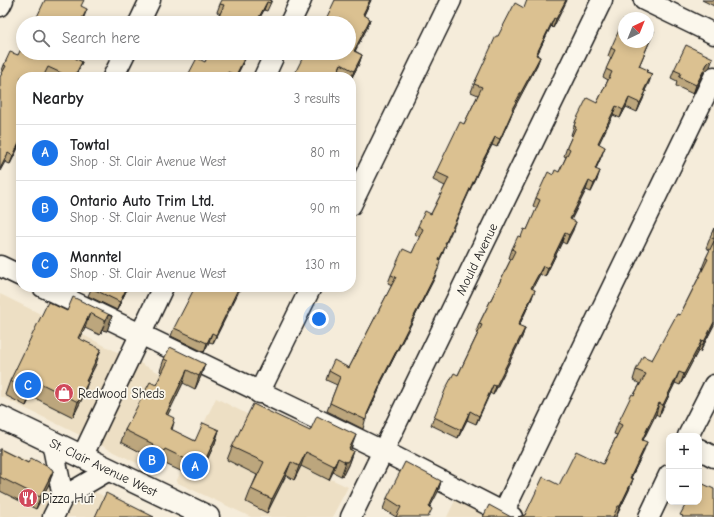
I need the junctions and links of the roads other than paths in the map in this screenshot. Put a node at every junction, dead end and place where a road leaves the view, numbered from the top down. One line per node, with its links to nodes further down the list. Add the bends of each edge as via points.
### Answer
1 (3, 0): 7 (street)
2 (150, 0): 8 (street)
3 (301, 0): 9 (street)
4 (451, 0): 16 (street)
5 (602, 0): 29 (street, Mould Avenue)
6 (644, 0): 10 (street)
7 (0, 6)
8 (142, 16)
9 (293, 16)
10 (714, 34)
11 (122, 60): 13 (street)
12 (272, 60): 14 (street)
13 (116, 72)
14 (266, 72)
15 (714, 77): 35 (street)
16 (356, 195)
17 (0, 266): 18 (street)
18 (16, 272)
19 (53, 292): 22 (street)
20 (161, 292): 22 (street)
21 (309, 292): 24 (street)
22 (141, 334): 24 (street); 30 (street)
23 (714, 385): 26 (street)
24 (259, 393): 29 (street)
25 (0, 418): 27 (main road, St. Clair Avenue West)
26 (690, 433)
27 (52, 442): 30 (main road, St. Clair Avenue West); 34 (street)
28 (702, 451): 31 (street)
29 (382, 452): 35 (street); 38 (street, Mould Avenue)
30 (82, 457): 32 (main road, St. Clair Avenue West)
31 (714, 457)
32 (110, 470): 34 (street); 37 (main road, St. Clair Avenue West)
33 (666, 482): 39 (street)
34 (63, 497): 36 (street)
35 (508, 515)
36 (53, 517)
37 (208, 517)
38 (351, 517)
39 (649, 517)

